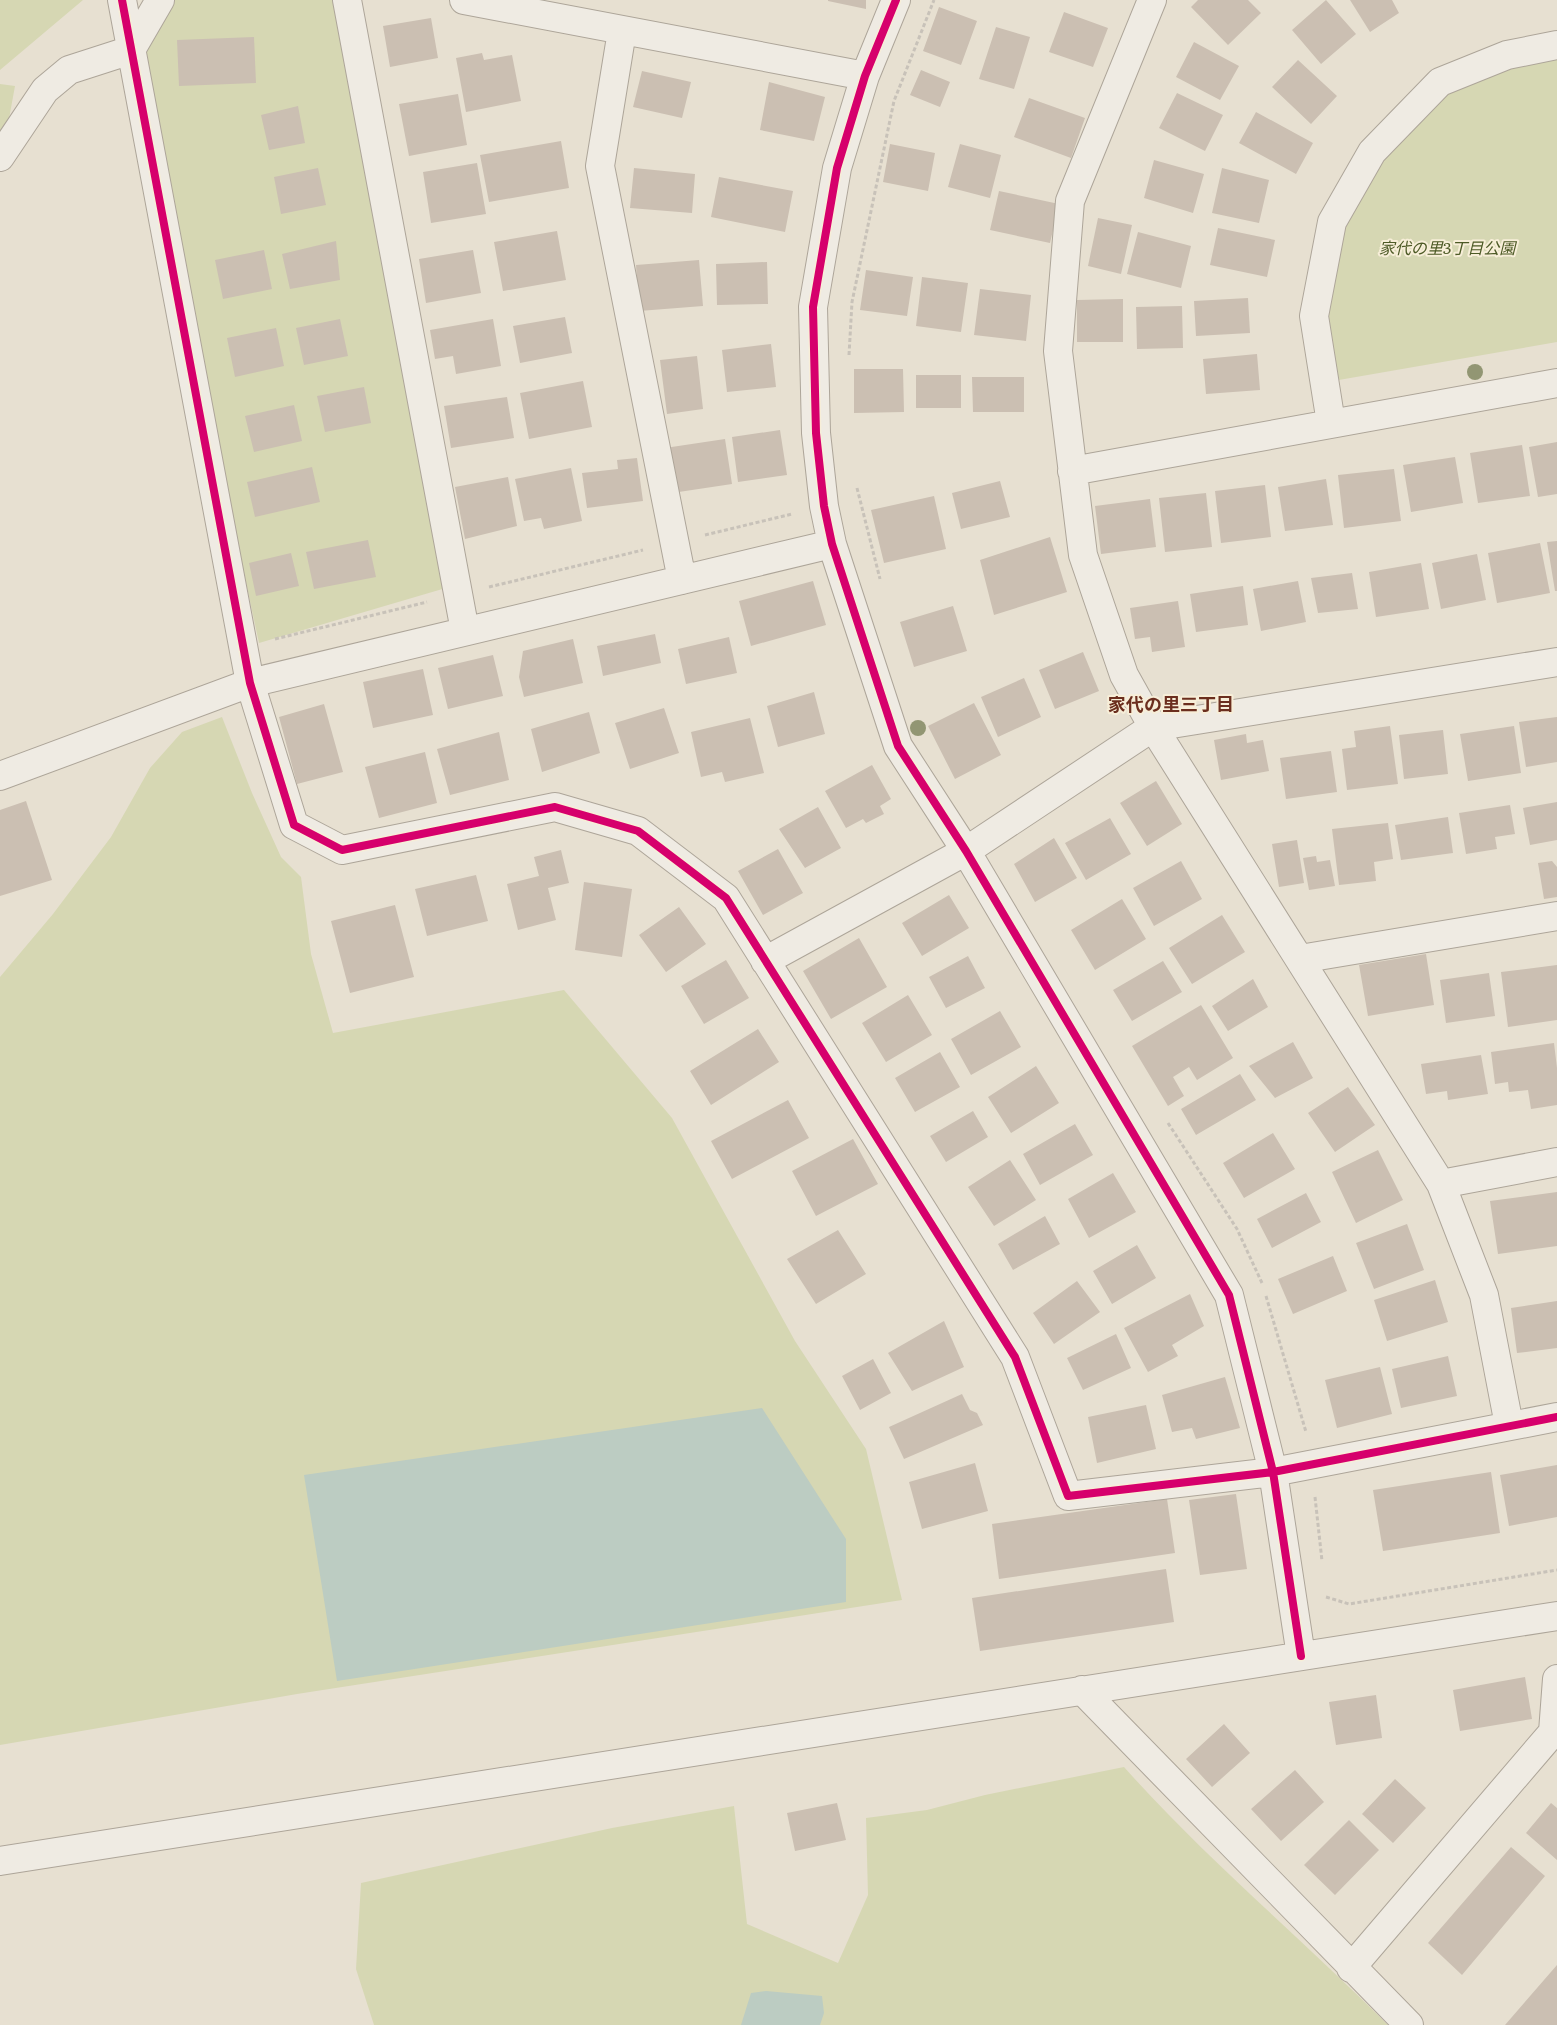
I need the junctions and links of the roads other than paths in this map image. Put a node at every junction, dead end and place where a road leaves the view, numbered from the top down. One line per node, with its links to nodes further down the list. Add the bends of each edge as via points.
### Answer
1 (122, 0): 9 (street)
2 (160, 0): 9 (street)
3 (347, 0): 17 (street)
4 (464, 0): 7 (street)
5 (896, 0): 10 (street)
6 (1152, 0): 14 (street, via 1070,201 1058,351)
7 (622, 31): 10 (street); 16 (street, via 600,166)
8 (1557, 45): 13 (street, via 1507,55 1440,82 1372,152 1332,222 1314,316)
9 (132, 50): 11 (street, via 69,70 45,90); 19 (street)
10 (865, 76): 15 (street, via 837,168 814,306 816,433)
11 (0, 158)
12 (1557, 383): 13 (street)
13 (1331, 423): 14 (street)
14 (1072, 471): 20 (street, via 1083,555 1124,675)
15 (832, 544): 16 (street); 22 (street, via 898,746)
16 (682, 580): 17 (street)
17 (464, 631): 19 (street)
18 (1557, 662): 20 (street)
19 (250, 683): 21 (street); 25 (street, via 294,825 342,850 555,807 638,830 726,898)
20 (1154, 727): 22 (street); 24 (street)
21 (0, 776)
22 (966, 852): 25 (street); 30 (street, via 1230,1295)
23 (1557, 916): 24 (street)
24 (1300, 959): 27 (street)
25 (765, 961): 30 (street, via 1015,1357 1068,1496)
26 (1557, 1162): 27 (street)
27 (1441, 1184): 29 (street, via 1484,1295)
28 (1557, 1417): 29 (street)
29 (1509, 1425): 30 (street)
30 (1273, 1472): 32 (street)
31 (1557, 1616): 32 (street)
32 (1302, 1656): 34 (street)
33 (1557, 1679): 36 (street, via 1553,1732)
34 (1082, 1690): 35 (street); 36 (street)
35 (0, 1861)
36 (1351, 1968): 37 (street)
37 (1408, 2025)

